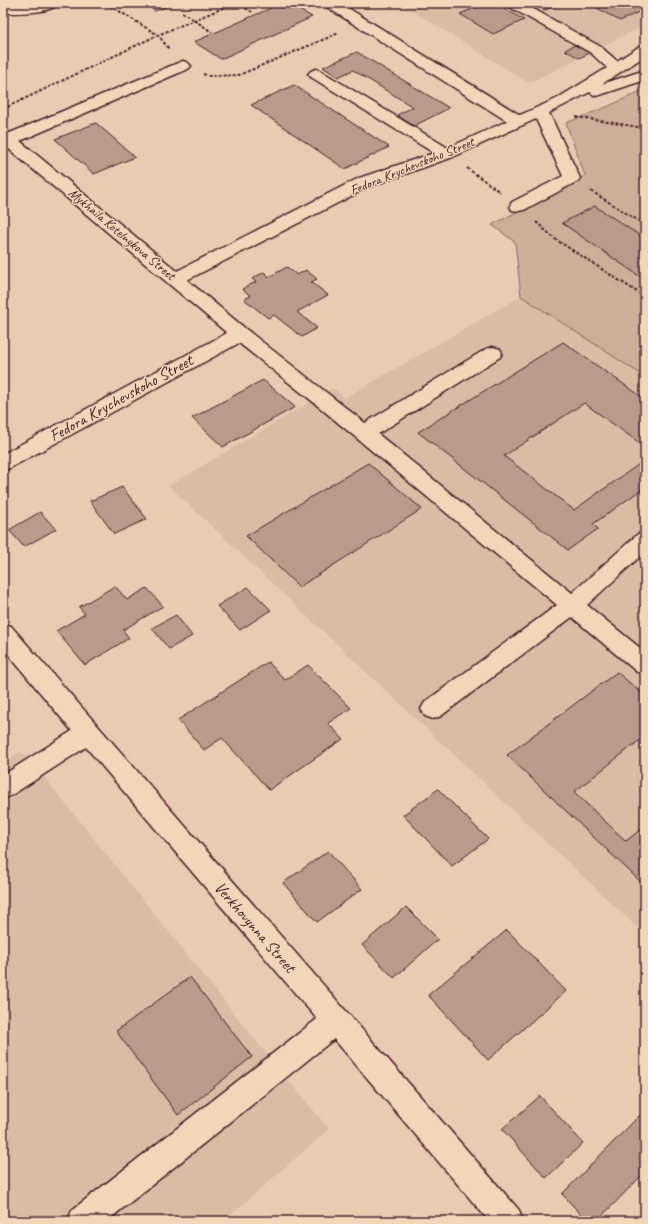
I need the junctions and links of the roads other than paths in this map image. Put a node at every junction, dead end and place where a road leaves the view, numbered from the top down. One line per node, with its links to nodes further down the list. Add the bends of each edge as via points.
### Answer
1 (52, 3): 4 (street, via 41,7)
2 (330, 3): 12 (street)
3 (513, 3): 7 (street, via 596,50)
4 (3, 9)
5 (645, 49): 7 (street, Fedora Krychevskoho Street)
6 (183, 66): 13 (street)
7 (617, 69): 10 (street, Fedora Krychevskoho Street)
8 (316, 74): 14 (street)
9 (645, 75): 10 (street)
10 (561, 102): 11 (street, Fedora Krychevskoho Street)
11 (541, 112): 12 (street, Fedora Krychevskoho Street); 15 (street, via 572,178)
12 (519, 121): 14 (street, Fedora Krychevskoho Street)
13 (6, 137): 16 (street, Mykhaila Kotelnykova Street)
14 (447, 154): 16 (street, Fedora Krychevskoho Street, via 365,182)
15 (518, 206)
16 (176, 279): 17 (street, Mykhaila Kotelnykova Street)
17 (240, 334): 19 (street, Mykhaila Kotelnykova Street); 20 (street, Fedora Krychevskoho Street)
18 (493, 353): 19 (street)
19 (364, 433): 22 (street, Mykhaila Kotelnykova Street)
20 (3, 463)
21 (645, 540): 22 (street)
22 (573, 605): 24 (street, Mykhaila Kotelnykova Street); 25 (street)
23 (3, 632): 26 (street, Verkhovynna Street)
24 (645, 665)
25 (433, 709)
26 (88, 733): 27 (street); 28 (street, Verkhovynna Street)
27 (3, 788)
28 (336, 1021): 29 (street); 30 (street, Verkhovynna Street)
29 (83, 1221)
30 (508, 1221)

